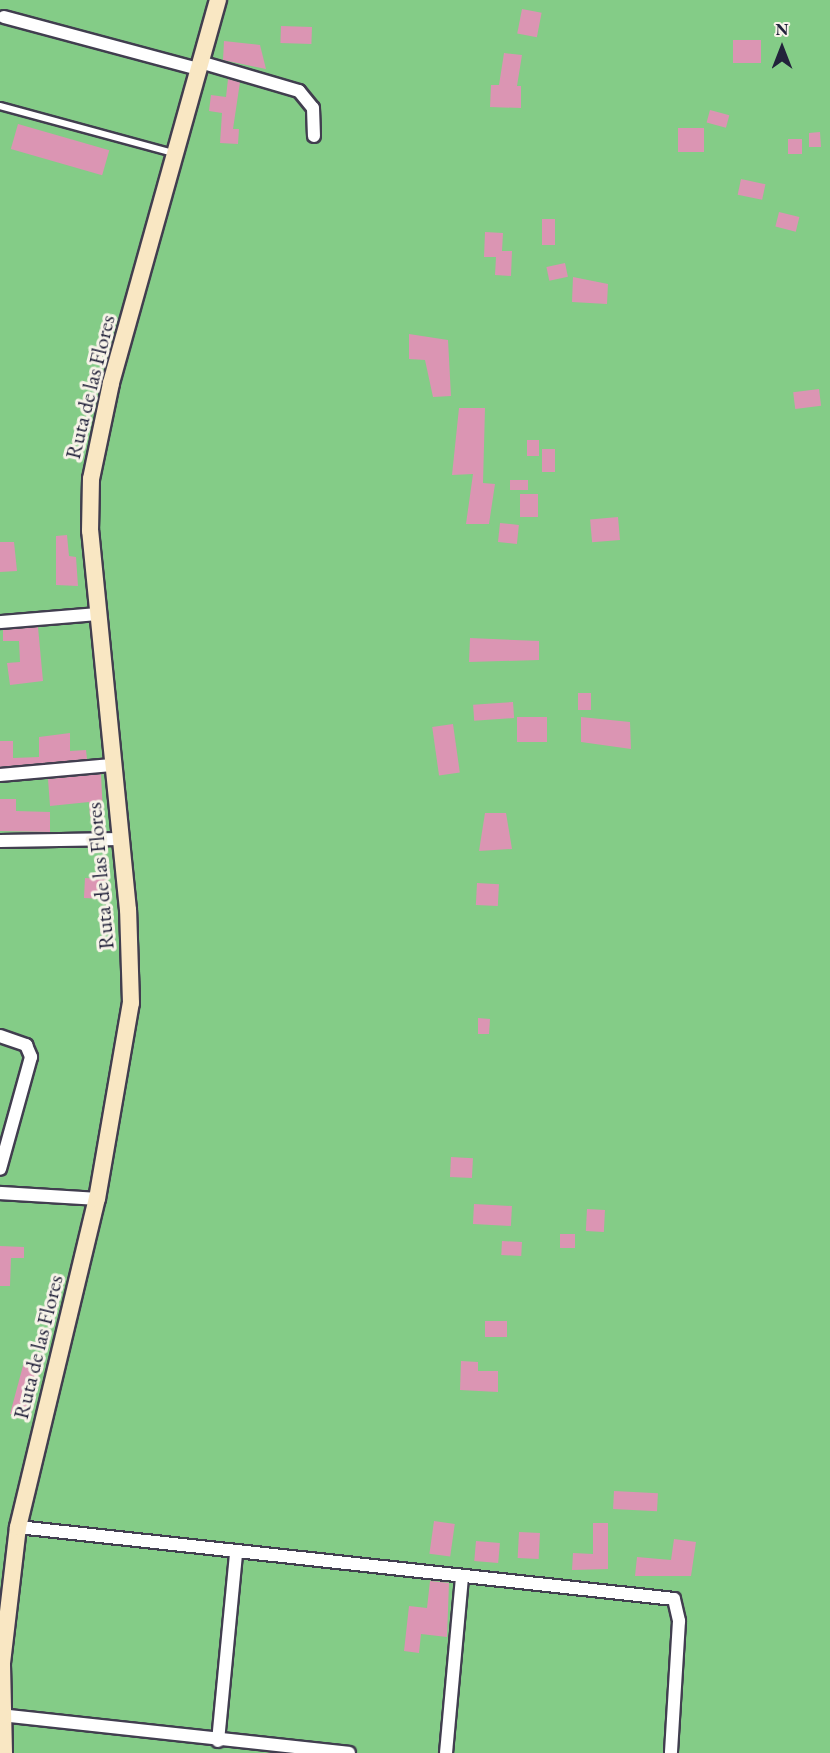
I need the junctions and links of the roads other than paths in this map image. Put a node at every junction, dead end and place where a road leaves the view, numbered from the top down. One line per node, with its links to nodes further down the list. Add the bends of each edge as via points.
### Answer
1 (218, 0): 3 (main road, Ruta de las Flores)
2 (4, 17): 3 (street)
3 (199, 66): 5 (street, via 299,91 313,108); 6 (main road, Ruta de las Flores)
4 (0, 106): 6 (lane)
5 (314, 136)
6 (175, 154): 7 (main road, Ruta de las Flores, via 97,436 90,531)
7 (98, 614): 8 (street); 9 (main road, Ruta de las Flores)
8 (0, 622)
9 (112, 765): 10 (street); 11 (main road, Ruta de las Flores)
10 (0, 775)
11 (120, 839): 12 (street); 16 (main road, Ruta de las Flores, via 131,1003)
12 (0, 841)
13 (0, 1036): 14 (street, via 27,1045 31,1057)
14 (0, 1168)
15 (0, 1194): 16 (street)
16 (97, 1199): 17 (main road, Ruta de las Flores)
17 (18, 1527): 18 (street); 20 (main road, Ruta de las Flores, via 5,1619)
18 (236, 1554): 19 (street); 21 (street)
19 (462, 1578): 24 (street); 25 (street, via 674,1599 679,1621)
20 (2, 1715): 21 (street); 22 (main road, Ruta de las Flores)
21 (218, 1741): 23 (street)
22 (4, 1753)
23 (349, 1753)
24 (446, 1753)
25 (671, 1753)

